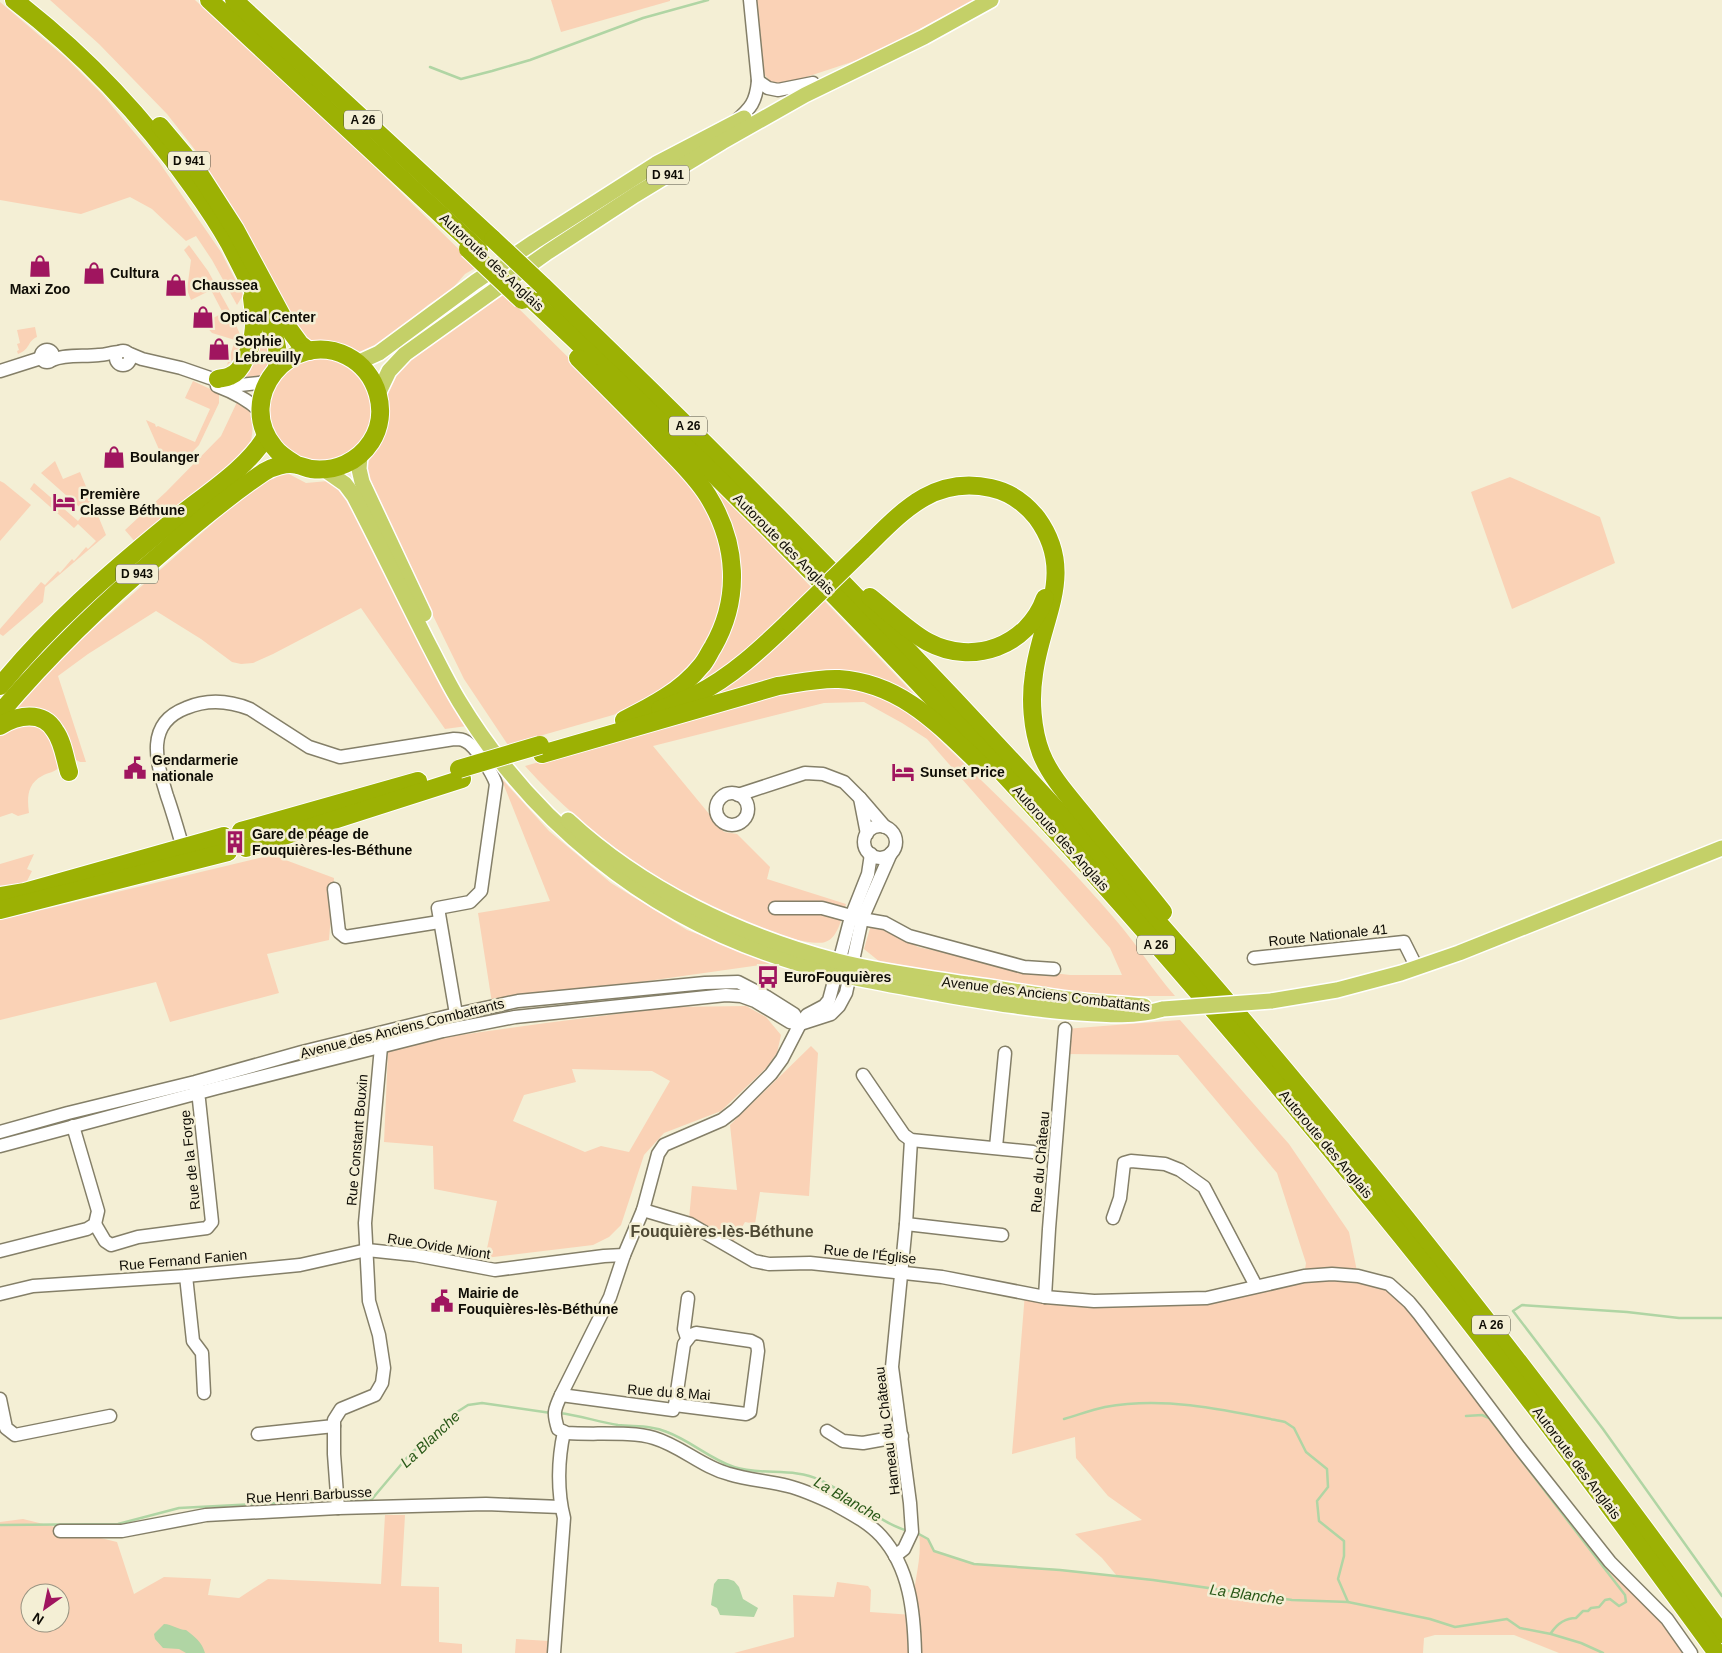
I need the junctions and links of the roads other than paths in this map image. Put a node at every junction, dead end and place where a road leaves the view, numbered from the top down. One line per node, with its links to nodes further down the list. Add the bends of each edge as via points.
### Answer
1 (14, 0): 10 (highway, D 941, via 50,27 144,122 201,199)
2 (31, 0): 12 (highway, D 941, via 108,68 197,170 235,229 289,328 300,344)
3 (209, 0): 11 (highway, Autoroute des Anglais / A 26, via 470,245)
4 (234, 0): 11 (highway, Autoroute des Anglais / A 26, bridge, via 493,239)
5 (750, 0): 7 (street)
6 (991, 0): 8 (main road, D 941); 18 (main road, D 941, via 805,95 635,195 548,252 405,354 389,371)
7 (758, 81): 8 (street, via 778,90); 9 (street, via 754,102)
8 (813, 82): 9 (main road, D 941)
9 (733, 124): 13 (main road, D 941, via 656,164 475,282 379,353)
10 (251, 287): 16 (highway, D 941, via 277,342 279,351); 17 (highway, via 255,319 251,349 240,369 231,376)
11 (531, 294): 25 (highway, Autoroute des Anglais / A 26, via 640,378); 28 (highway, via 690,472 719,515 730,550 732,583 729,611 702,666 683,685); 40 (highway, Autoroute des Anglais / A 26, via 851,612)
12 (310, 351): 13 (highway, via 335,352); 16 (highway, via 287,360)
13 (357, 363): 18 (highway, via 373,382)
14 (0, 371): 15 (street, via 51,357 112,352)
15 (200, 375): 17 (street); 19 (street, via 243,397)
16 (272, 375): 17 (street, via 240,385); 19 (highway)
17 (218, 379)
18 (378, 394): 21 (highway, via 378,427)
19 (260, 411): 20 (highway)
20 (266, 436): 22 (highway, via 283,457); 26 (highway, D 943, via 247,462 170,523 47,633)
21 (360, 455): 23 (highway, via 338,468); 50 (main road, via 362,482 449,665 491,734 549,803 612,856 687,903 759,936)
22 (294, 464): 23 (highway); 27 (highway, D 943, via 267,470 182,535 52,654)
23 (325, 470): 50 (main road, via 345,484 354,496 458,700 500,761 559,826 630,884 698,924 774,956)
24 (864, 554): 25 (highway, via 905,519 938,499 964,492 990,494 1023,513 1036,531 1044,547 1048,568 1046,594 1041,609 1021,635 986,651 949,651 928,642); 28 (highway, via 747,668 699,699); 53 (highway, via 900,514 932,492 963,484 978,485 1010,494 1029,508 1050,542 1056,564 1052,603 1034,674 1034,728 1041,753 1074,803 1212,971)
25 (830, 568): 53 (highway, Autoroute des Anglais / A 26, via 997,744)
26 (0, 686)
27 (0, 713)
28 (627, 724): 35 (highway); 40 (highway, via 807,681 839,679 869,684 899,695 934,721)
29 (0, 726): 30 (highway, via 23,716 44,720 55,730)
30 (69, 772)
31 (738, 795): 32 (street, via 805,773 823,774 844,782)
32 (860, 798): 33 (street); 34 (street)
33 (885, 827): 34 (street, via 875,827); 38 (street, via 893,832 896,841)
34 (867, 834): 39 (street, via 864,842)
35 (243, 839)
36 (183, 848): 42 (highway, via 26,892); 44 (highway, via 226,844); 46 (street, via 159,768 156,745 160,730 172,715 190,706 212,702 250,709 308,747 340,757 465,740 494,778 495,792 481,891 470,902 438,908)
37 (1722, 848): 49 (main road, Avenue des Anciens Combattants)
38 (891, 853): 39 (street, via 881,857); 45 (street)
39 (871, 854): 45 (street)
40 (1084, 862): 99 (highway, Autoroute des Anglais / A 26, via 1378,1207 1581,1466)
41 (334, 889): 46 (street, via 339,932 345,937)
42 (0, 896)
43 (775, 908): 45 (street, via 822,908)
44 (0, 910)
45 (856, 918): 48 (street, via 885,923 909,936 1024,967); 50 (street)
46 (439, 922): 51 (street)
47 (1254, 958): 49 (street, Route Nationale 41, via 1404,942)
48 (1054, 968)
49 (1417, 968): 50 (main road, Avenue des Anciens Combattants, bridge, via 1337,990 1271,1001 1163,1009)
50 (844, 969): 52 (street, via 829,1000)
51 (456, 1014): 52 (street, Avenue des Anciens Combattants, via 518,1000 738,982 794,1014); 55 (street, Avenue des Anciens Combattants)
52 (800, 1024): 56 (street, Avenue des Anciens Combattants, via 741,996 706,996 515,1017); 66 (street, via 771,1074 735,1110 722,1120 664,1145 658,1154)
53 (1248, 1027): 95 (highway, Autoroute des Anglais / A 26, via 1432,1249 1595,1461)
54 (1065, 1029): 78 (street, Rue du Château)
55 (378, 1034): 56 (street, Rue Constant Bouxin); 59 (street, Avenue des Anciens Combattants)
56 (381, 1047): 59 (street, Avenue des Anciens Combattants); 72 (street, Rue Constant Bouxin, via 365,1223)
57 (1005, 1053): 64 (street)
58 (864, 1075): 62 (street, via 904,1135)
59 (197, 1088): 60 (street, Avenue des Anciens Combattants); 61 (street, Avenue des Anciens Combattants, via 68,1113); 68 (street, Rue de la Forge, via 212,1222 207,1228 138,1237 111,1245)
60 (73, 1126): 63 (street, Avenue des Anciens Combattants); 68 (street, via 98,1211)
61 (0, 1132)
62 (911, 1140): 64 (street); 69 (street, Hameau du Château)
63 (0, 1146)
64 (996, 1147): 65 (street)
65 (1032, 1152)
66 (643, 1210): 73 (street); 74 (street, Rue de l'Église, via 690,1224 754,1261)
67 (1113, 1218): 76 (street, via 1120,1198 1124,1163 1165,1164 1180,1170 1204,1187)
68 (94, 1224): 71 (street, via 87,1229)
69 (906, 1224): 70 (street); 74 (street, Hameau du Château)
70 (1002, 1235)
71 (0, 1250)
72 (368, 1250): 73 (street, Rue Ovide Miont, via 495,1270); 75 (street, Rue Fernand Fanien, via 300,1265); 86 (street, Rue Constant Bouxin, via 369,1301 384,1368 382,1383 375,1395 341,1409)
73 (624, 1254): 82 (street, via 610,1297)
74 (901, 1272): 78 (street, Rue de l'Église); 90 (street, Hameau du Château, via 892,1367)
75 (186, 1276): 77 (street, Rue Fernand Fanien, via 33,1286); 81 (street, via 194,1341 202,1353)
76 (1256, 1286): 78 (street, Rue de l'Église, via 1207,1298 1094,1301); 98 (street, Rue de l'Église, via 1332,1274 1358,1276 1389,1284 1419,1314 1610,1562 1667,1619)
77 (0, 1294)
78 (1045, 1297)
79 (688, 1298): 80 (street, via 684,1329)
80 (687, 1338): 84 (street); 84 (street, Rue du 8 Mai, via 696,1333 757,1344 750,1412)
81 (204, 1392)
82 (561, 1395): 84 (street, Rue du 8 Mai, via 673,1410); 88 (street, via 554,1413 558,1429)
83 (0, 1399): 85 (street, via 6,1428 15,1435)
84 (675, 1405)
85 (110, 1416)
86 (334, 1426): 89 (street); 91 (street)
87 (827, 1431): 90 (street, via 843,1441 863,1443)
88 (564, 1432): 92 (street); 94 (street, via 654,1438 728,1474 813,1494 868,1525 882,1537)
89 (258, 1434)
90 (902, 1436): 94 (street, Hameau du Château, via 911,1531 904,1549)
91 (338, 1503): 92 (street, Rue Henri Barbusse); 93 (street, Rue Henri Barbusse, via 206,1515 122,1531)
92 (561, 1507): 96 (street, via 564,1518)
93 (60, 1531)
94 (895, 1556): 97 (street, via 912,1604)
95 (1722, 1634)
96 (554, 1653)
97 (915, 1653)
98 (1691, 1653)
99 (1717, 1653)

